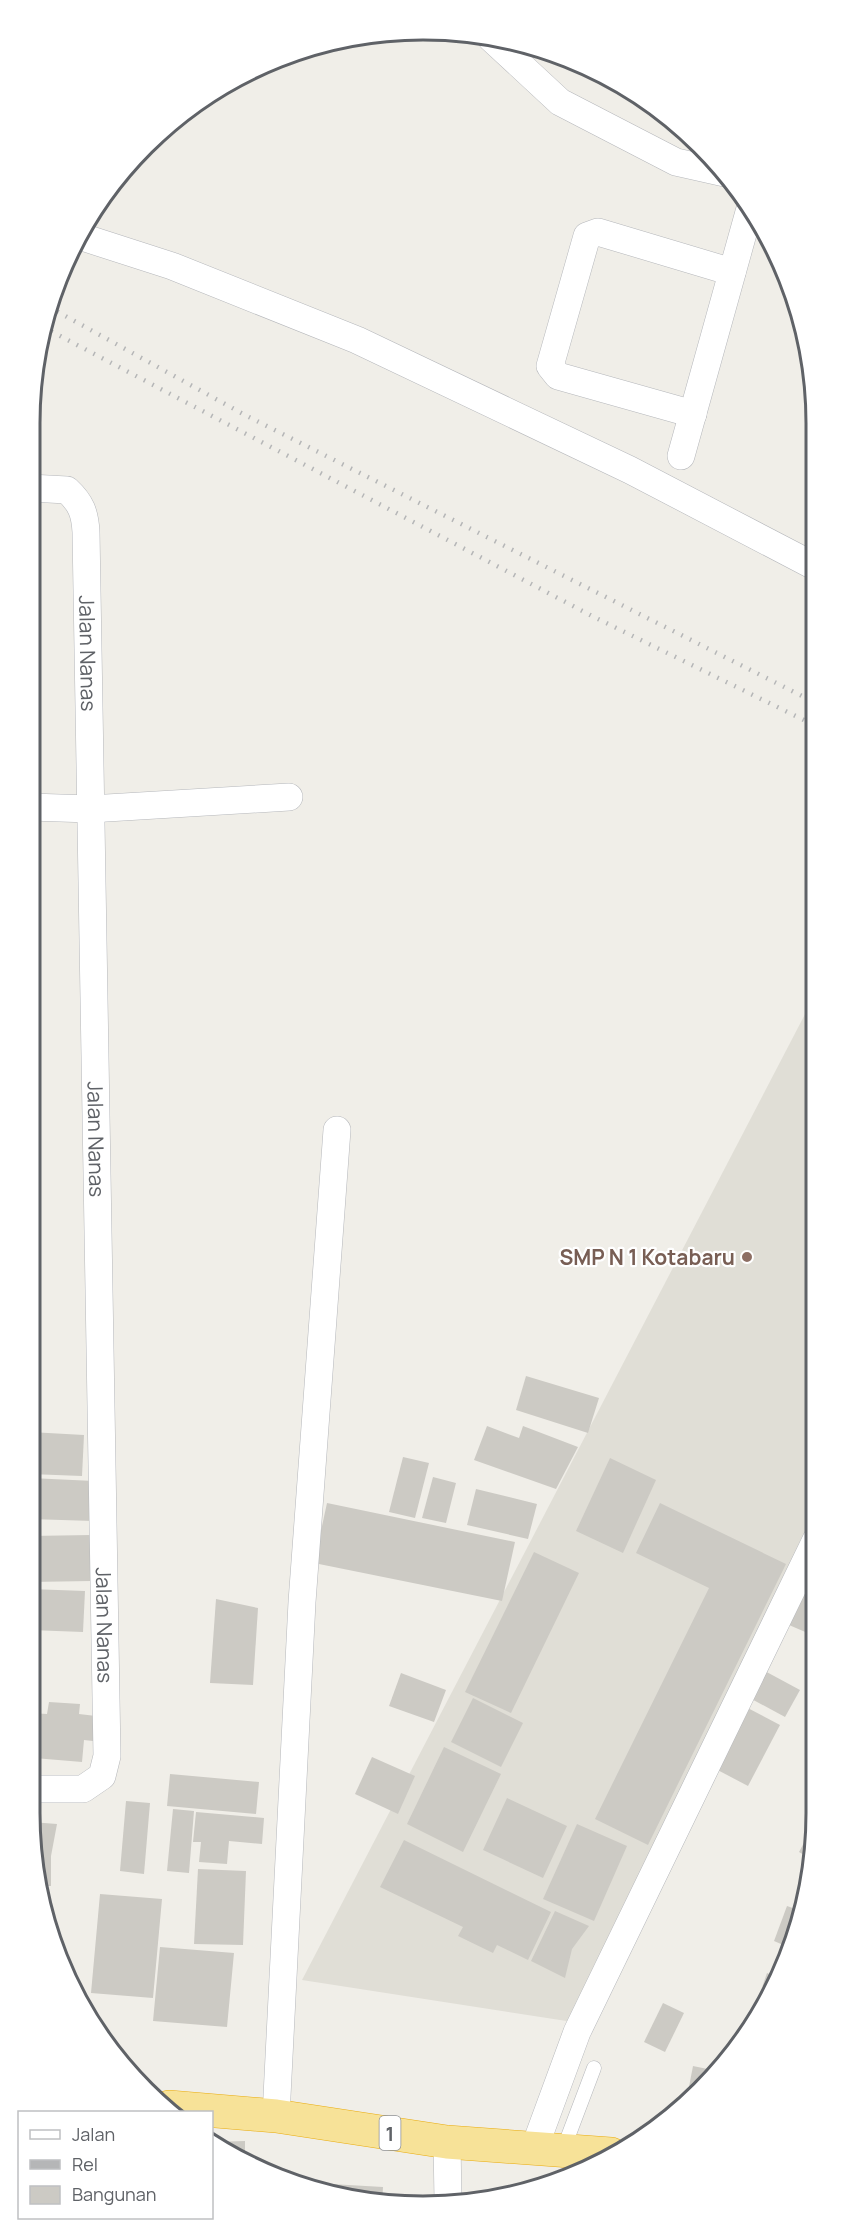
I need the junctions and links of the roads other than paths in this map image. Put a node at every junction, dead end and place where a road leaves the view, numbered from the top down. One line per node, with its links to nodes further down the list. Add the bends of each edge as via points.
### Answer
1 (503, 49): 2 (street, via 560,102 676,162)
2 (709, 169)
3 (747, 219): 5 (street)
4 (88, 239): 9 (street, via 172,266 357,340 630,470)
5 (732, 272): 6 (street); 6 (street, via 598,232 587,236 550,366 558,376)
6 (693, 414): 7 (street)
7 (681, 456)
8 (40, 489): 12 (street, Jalan Nanas, via 67,490 85,512)
9 (806, 562)
10 (289, 797): 12 (street)
11 (40, 807): 12 (street)
12 (90, 809): 15 (street, Jalan Nanas, via 107,1756 102,1776 83,1789)
13 (337, 1130): 18 (street, via 302,1602)
14 (806, 1561): 20 (street, via 577,2032)
15 (40, 1789)
16 (594, 2068): 20 (lane)
17 (179, 2108): 18 (highway, 1)
18 (276, 2116): 19 (highway, 1)
19 (447, 2142): 20 (highway, 1); 22 (street)
20 (548, 2149): 21 (highway, 1)
21 (600, 2153)
22 (448, 2196)

